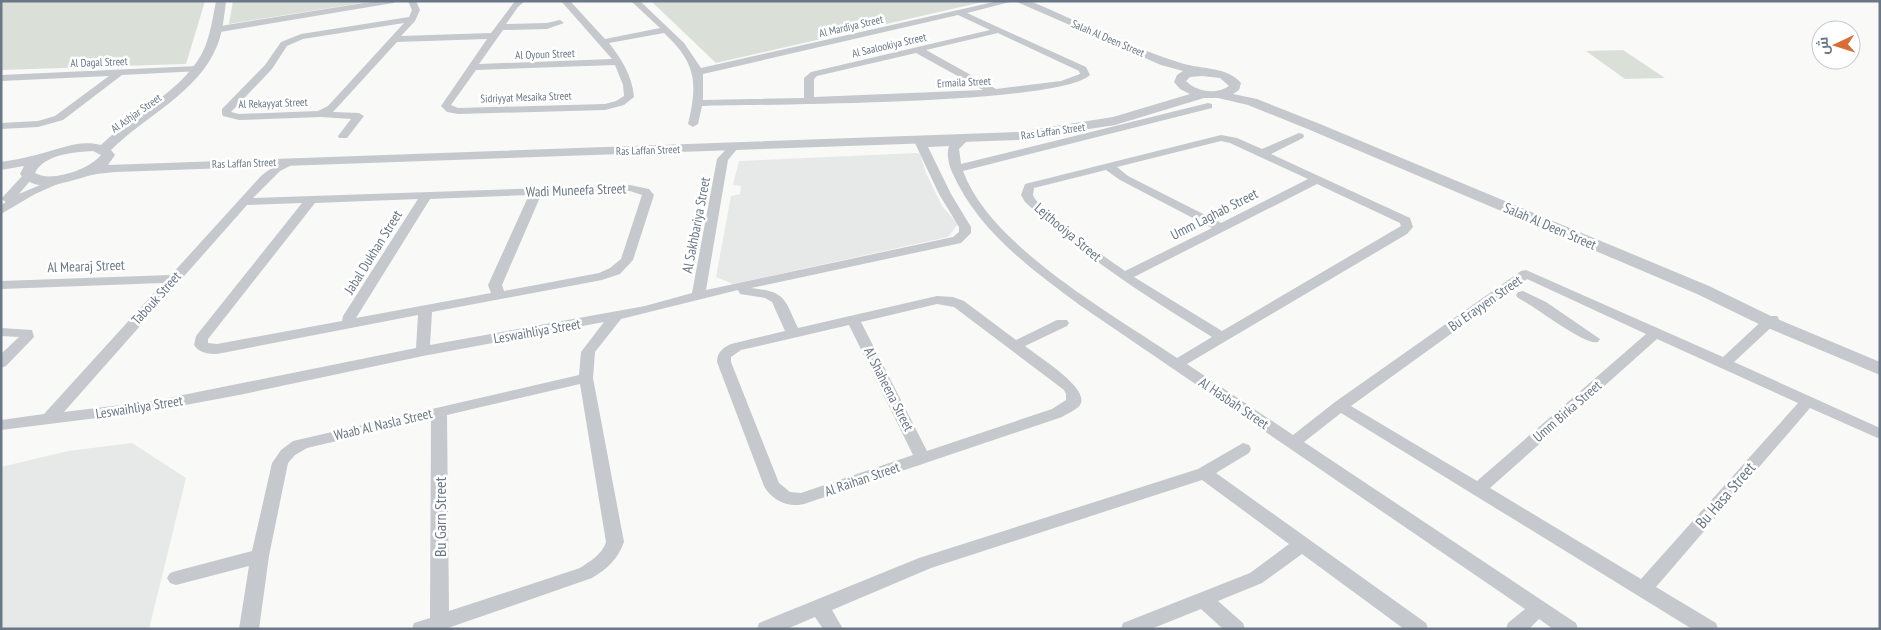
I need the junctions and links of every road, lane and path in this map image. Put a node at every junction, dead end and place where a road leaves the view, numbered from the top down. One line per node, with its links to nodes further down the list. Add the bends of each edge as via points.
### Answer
1 (220, 1): 12 (street, Al Ashjar Street)
2 (393, 1): 12 (street)
3 (412, 1): 10 (street, via 416,10)
4 (520, 1): 15 (street, Sidriyyat Mesaika Street)
5 (565, 1): 17 (street, Sidriyyat Mesaika Street)
6 (636, 1): 13 (street)
7 (1009, 1): 9 (street, Al Mardiya Street); 26 (street, Salah Al Deen Street, via 1162,66)
8 (1020, 1): 23 (street, Salah Al Deen Street, via 1172,65)
9 (960, 13): 14 (street, Ermaila Street); 22 (street, Al Mardiya Street)
10 (412, 20): 16 (street, Al Rekayyat Street); 32 (street, Al Rekayyat Street, via 287,41 265,72 226,111 230,116 239,117)
11 (560, 23): 15 (street)
12 (214, 30): 21 (street, Al Ashjar Street, via 209,52)
13 (664, 30): 17 (street); 22 (street, via 684,49)
14 (997, 31): 18 (street, Al Saalookiya Street); 28 (street, Ermaila Street, via 1086,72 1083,78 1067,83)
15 (497, 32): 16 (street); 20 (street, Sidriyyat Mesaika Street)
16 (395, 39): 32 (street, Al Rekayyat Street, via 337,104)
17 (602, 42): 19 (street, Sidriyyat Mesaika Street)
18 (918, 50): 28 (street); 30 (street, Al Saalookiya Street, via 811,76 808,81)
19 (618, 62): 20 (street, Al Oyoun Street); 20 (street, Sidriyyat Mesaika Street, via 629,96 613,105 458,111 448,108 446,106)
20 (473, 68)
21 (197, 69): 24 (street, Al Dagal Street); 39 (street, Al Ashjar Street, via 116,128); 42 (street, Al Ashjar Street, via 122,132)
22 (697, 72): 31 (street)
23 (1198, 72): 26 (street, Ras Laffan Street, via 1187,74); 27 (street, Salah Al Deen Street, via 1223,75 1233,80)
24 (118, 74): 25 (street, Al Dagal Street); 34 (street, via 52,122)
25 (1, 78)
26 (1185, 83): 29 (street, Salah Al Deen Street); 42 (street, Ras Laffan Street, via 1180,96 1112,118 993,135 116,163)
27 (1235, 87): 29 (street); 72 (street, Salah Al Deen Street, via 1263,103 1706,286)
28 (996, 93): 30 (street, Ermaila Street)
29 (1209, 98): 37 (street, Ras Laffan Street, via 1072,130); 48 (street, Ras Laffan Street); 72 (street, Salah Al Deen Street, via 1252,102 1278,112)
30 (809, 100): 31 (street, Ermaila Street)
31 (698, 103): 33 (street)
32 (320, 114): 35 (street, via 359,116)
33 (694, 124)
34 (1, 126)
35 (343, 136)
36 (1299, 136): 40 (street)
37 (961, 141): 38 (street, Ras Laffan Street); 48 (street, Al Hasbah Street, via 952,148)
38 (920, 143): 41 (street, Ras Laffan Street, via 733,148); 65 (street, Leswaihliya Street, via 966,230 963,236 957,240)
39 (70, 150): 42 (street, Ras Laffan Street, via 94,148); 43 (street)
40 (1263, 153): 46 (street, Lejthooiya Street, via 1221,138); 54 (street, Lejthooiya Street)
41 (721, 154): 44 (street, Ras Laffan Street); 68 (street, Al Sakhbariya Street)
42 (105, 155): 49 (street, Al Ashjar Street)
43 (47, 157): 47 (street); 51 (street, via 34,164)
44 (292, 162): 45 (street, Ras Laffan Street); 53 (street, Tabouk Street)
45 (260, 163): 49 (street, Ras Laffan Street); 53 (street, via 267,169)
46 (1107, 165): 61 (street, via 1124,178); 62 (street, Lejthooiya Street, via 1034,183 1029,186 1027,195 1060,229)
47 (1, 166)
48 (956, 168): 84 (street, Al Hasbah Street, via 978,207 1015,248 1086,304)
49 (88, 171): 52 (street)
50 (1, 172): 51 (street)
51 (27, 175): 52 (street, via 41,180); 59 (street, via 19,188)
52 (65, 178): 60 (street, via 38,188)
53 (265, 178): 58 (street, Tabouk Street)
54 (1318, 179): 61 (street, Umm Laghab Street); 78 (street, Lejthooiya Street, via 1401,217 1407,227)
55 (536, 192): 56 (street, Wadi Muneefa Street); 67 (street, via 495,286); 67 (street, Wadi Muneefa Street, via 630,188 645,191 648,195 628,260 623,266 602,276)
56 (426, 196): 57 (street, Wadi Muneefa Street); 74 (street, Jabal Dukhan Street)
57 (311, 200): 58 (street, Wadi Muneefa Street); 74 (street, Wadi Muneefa Street, via 201,338 201,345 217,349)
58 (244, 202): 63 (street, Tabouk Street)
59 (1, 204)
60 (1, 210)
61 (1221, 228): 62 (street, Umm Laghab Street)
62 (1124, 277): 78 (street, Lejthooiya Street)
63 (173, 279): 64 (street, Al Mearaj Street); 91 (street, Tabouk Street)
64 (1, 285)
65 (742, 286): 68 (street, Leswaihliya Street); 76 (street, via 745,291 769,294 778,300)
66 (1516, 292): 77 (street, Bu Erayyen Street, via 1526,274); 79 (street, via 1545,306 1570,327); 89 (street, Bu Erayyen Street)
67 (499, 296): 69 (street, Wadi Muneefa Street)
68 (698, 296): 70 (street, Leswaihliya Street)
69 (425, 310): 74 (street, Wadi Muneefa Street); 81 (street)
70 (615, 317): 81 (street, Leswaihliya Street); 87 (street, via 588,352)
71 (853, 319): 76 (street, Al Raihan Street); 80 (street, Al Raihan Street, via 937,300 953,301); 96 (street, Al Shaheena Street)
72 (1770, 320): 83 (street); 85 (street, Salah Al Deen Street); 86 (street, Salah Al Deen Street)
73 (1062, 322): 80 (street)
74 (348, 324)
75 (1, 332): 82 (street, via 27,333 27,337)
76 (793, 333): 96 (street, Al Raihan Street, via 736,347 724,356 772,486 779,496 801,499)
77 (1655, 333): 83 (street, Bu Erayyen Street); 98 (street, Umm Birka Street)
78 (1223, 338): 84 (street, Lejthooiya Street)
79 (1593, 339)
80 (1014, 346): 96 (street, Al Raihan Street, via 1069,387 1074,394 1074,402 1057,413)
81 (424, 351): 91 (street, Leswaihliya Street, via 153,406)
82 (1, 363)
83 (1725, 363): 88 (street, Bu Erayyen Street)
84 (1177, 364): 94 (street, Al Hasbah Street)
85 (1880, 364)
86 (1880, 369)
87 (586, 378): 90 (street, Waab Al Nasla Street); 106 (street, via 615,542 613,550 607,559 586,573)
88 (1808, 401): 93 (street, Bu Erayyen Street); 102 (street, Bu Hasa Street)
89 (1340, 406): 94 (street, Bu Erayyen Street); 98 (street)
90 (439, 412): 100 (street, Waab Al Nasla Street, via 302,443 293,448 280,463); 106 (street, Bu Garn Street)
91 (48, 420): 92 (street, Leswaihliya Street)
92 (1, 425)
93 (1880, 434)
94 (1293, 444): 105 (street, Al Hasbah Street)
95 (1243, 449): 97 (street)
96 (923, 458)
97 (1204, 473): 99 (street); 104 (street, via 925,564)
98 (1478, 489): 102 (street)
99 (1303, 544): 103 (street, via 1256,578); 114 (street)
100 (260, 556): 101 (street); 108 (street, Waab Al Nasla Street)
101 (176, 578)
102 (1642, 589): 116 (street)
103 (1203, 599): 112 (street); 113 (street)
104 (819, 607): 110 (street); 111 (street)
105 (1538, 609): 107 (street, Al Hasbah Street); 115 (street)
106 (440, 622): 109 (street)
107 (1561, 627)
108 (249, 629)
109 (421, 629)
110 (766, 629)
111 (834, 629)
112 (1130, 629)
113 (1236, 629)
114 (1419, 629)
115 (1515, 629)
116 (1709, 629)

